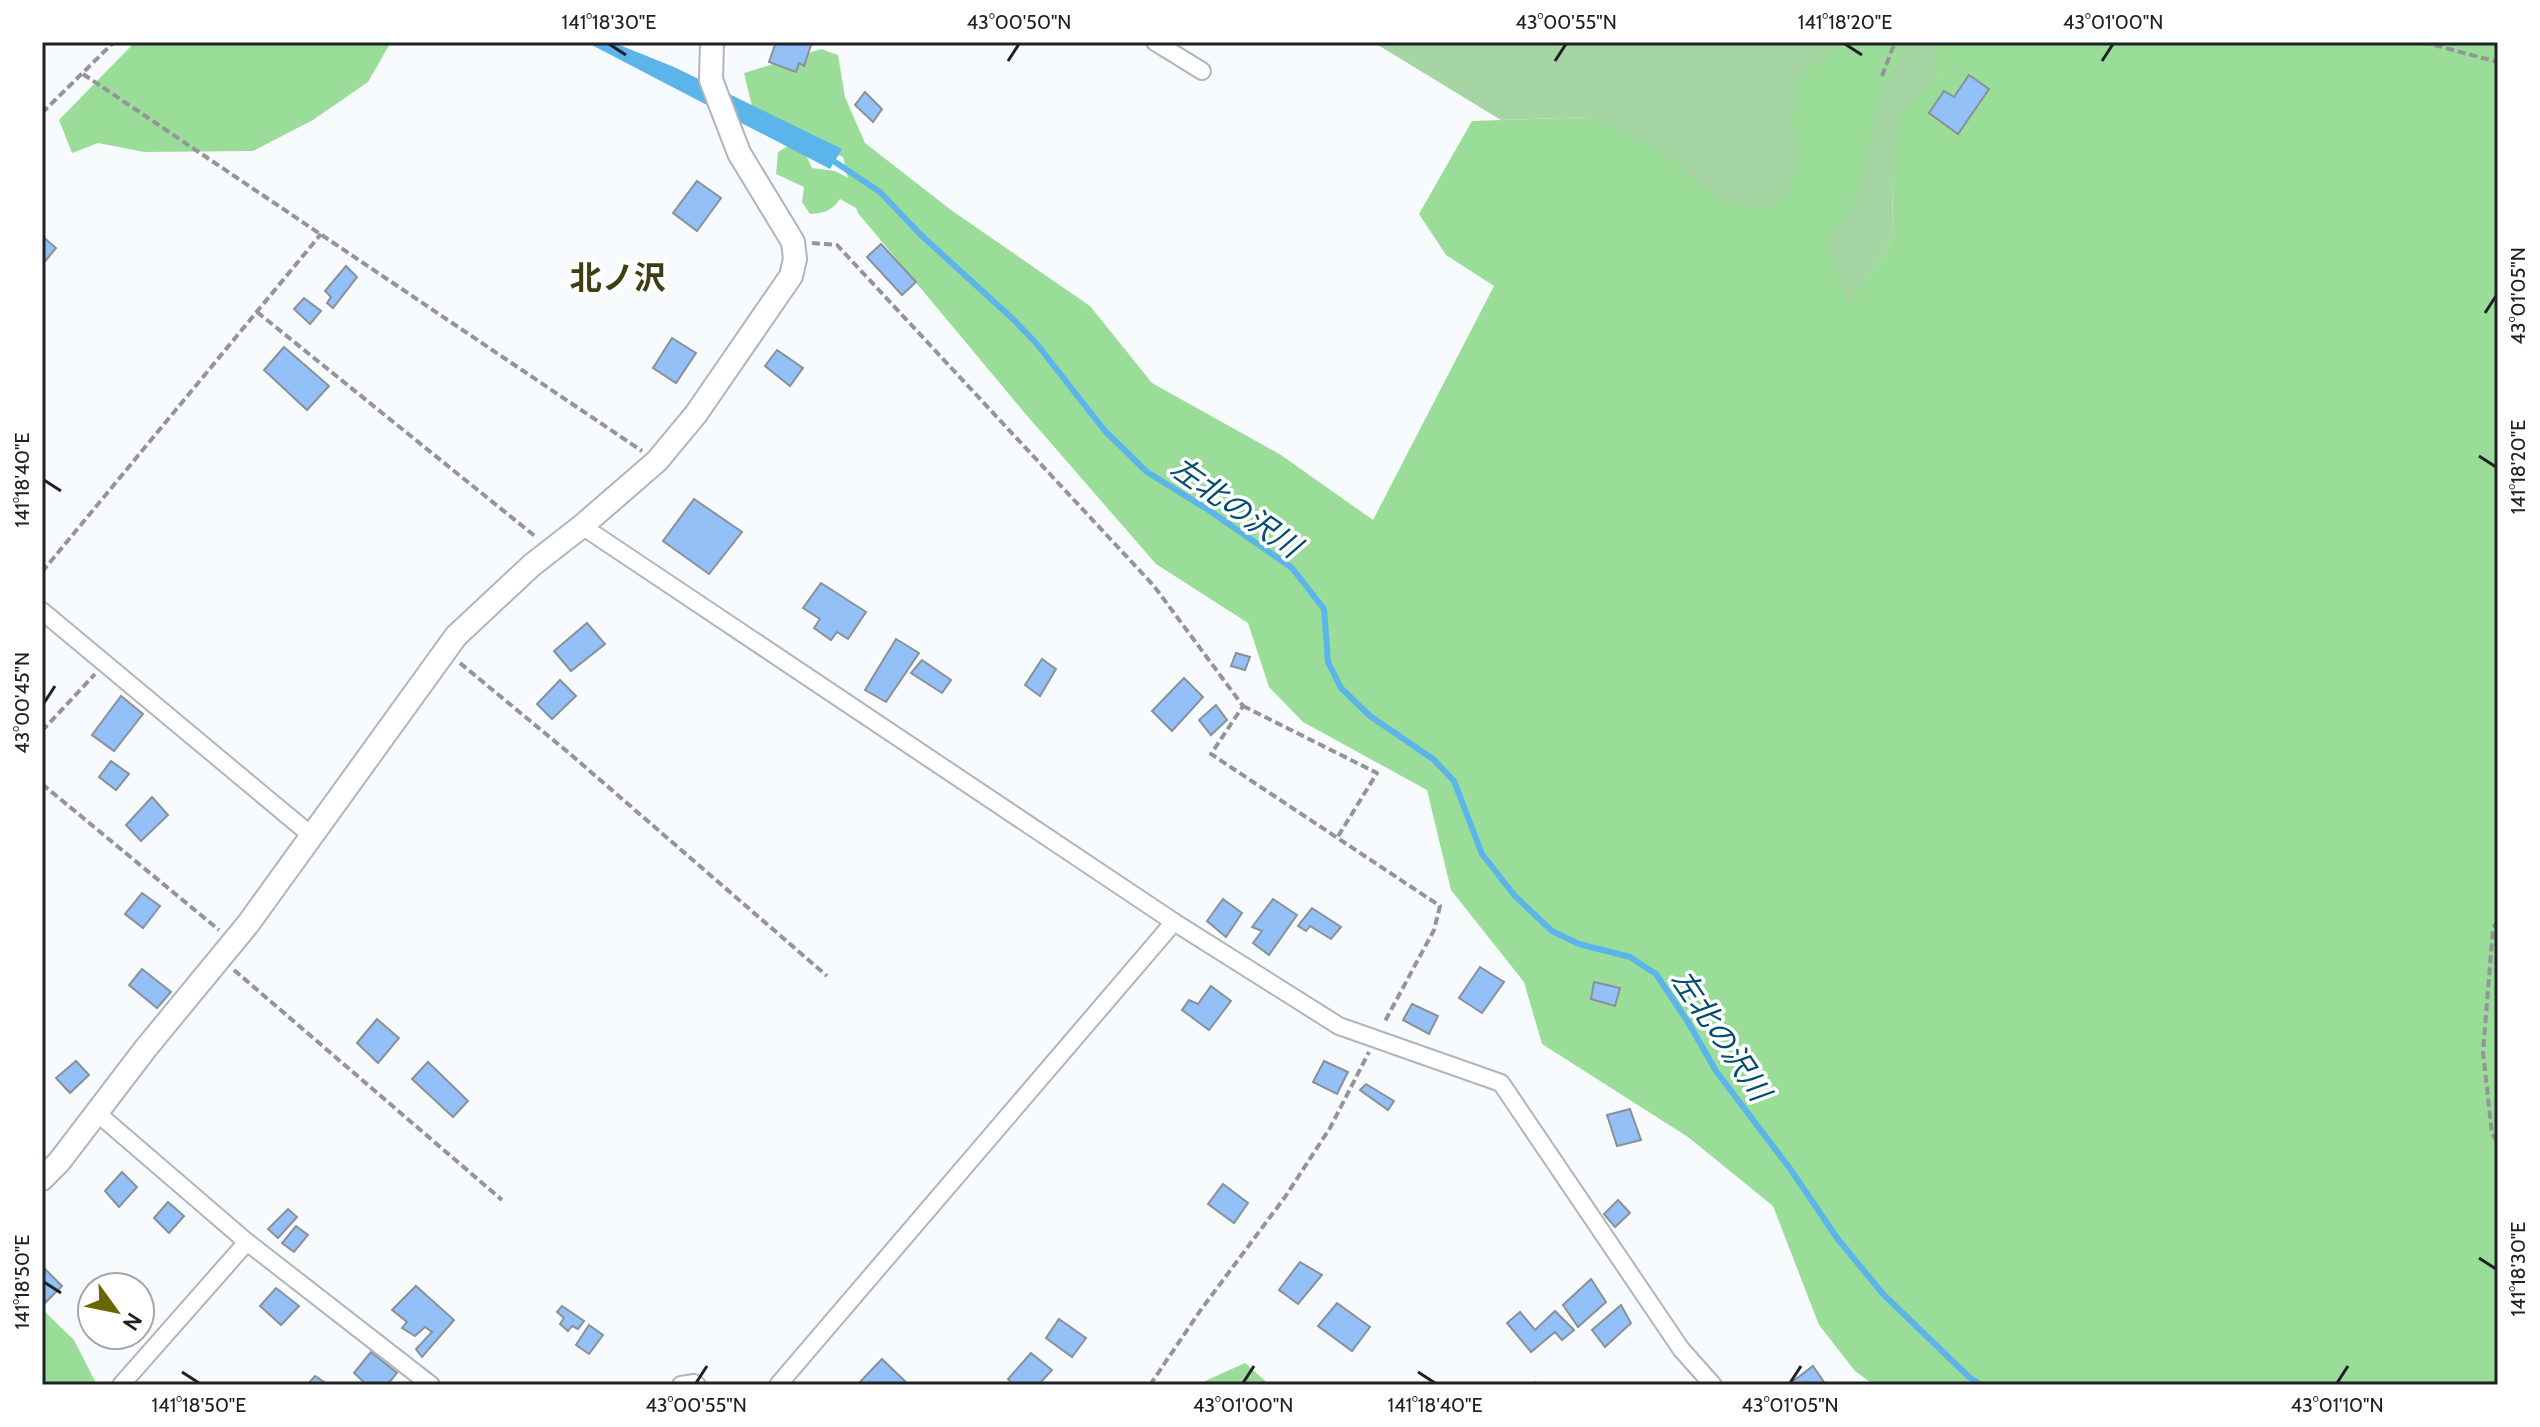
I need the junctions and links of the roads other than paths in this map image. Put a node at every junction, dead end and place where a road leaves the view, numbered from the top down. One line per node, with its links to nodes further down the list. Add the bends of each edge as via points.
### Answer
1 (712, 42): 4 (street, via 714,86 739,153 793,242 791,276 696,414 657,461)
2 (1155, 42): 3 (street)
3 (1202, 71)
4 (582, 526): 6 (street, via 456,636); 7 (street)
5 (42, 611): 6 (street)
6 (312, 836): 8 (street)
7 (1174, 922): 15 (street); 16 (street, via 1339,1026 1501,1083 1681,1349)
8 (97, 1113): 9 (street); 10 (street)
9 (42, 1179)
10 (247, 1242): 11 (street); 12 (street)
11 (121, 1385)
12 (431, 1385)
13 (681, 1385): 14 (street)
14 (697, 1385)
15 (778, 1385)
16 (1713, 1385)

